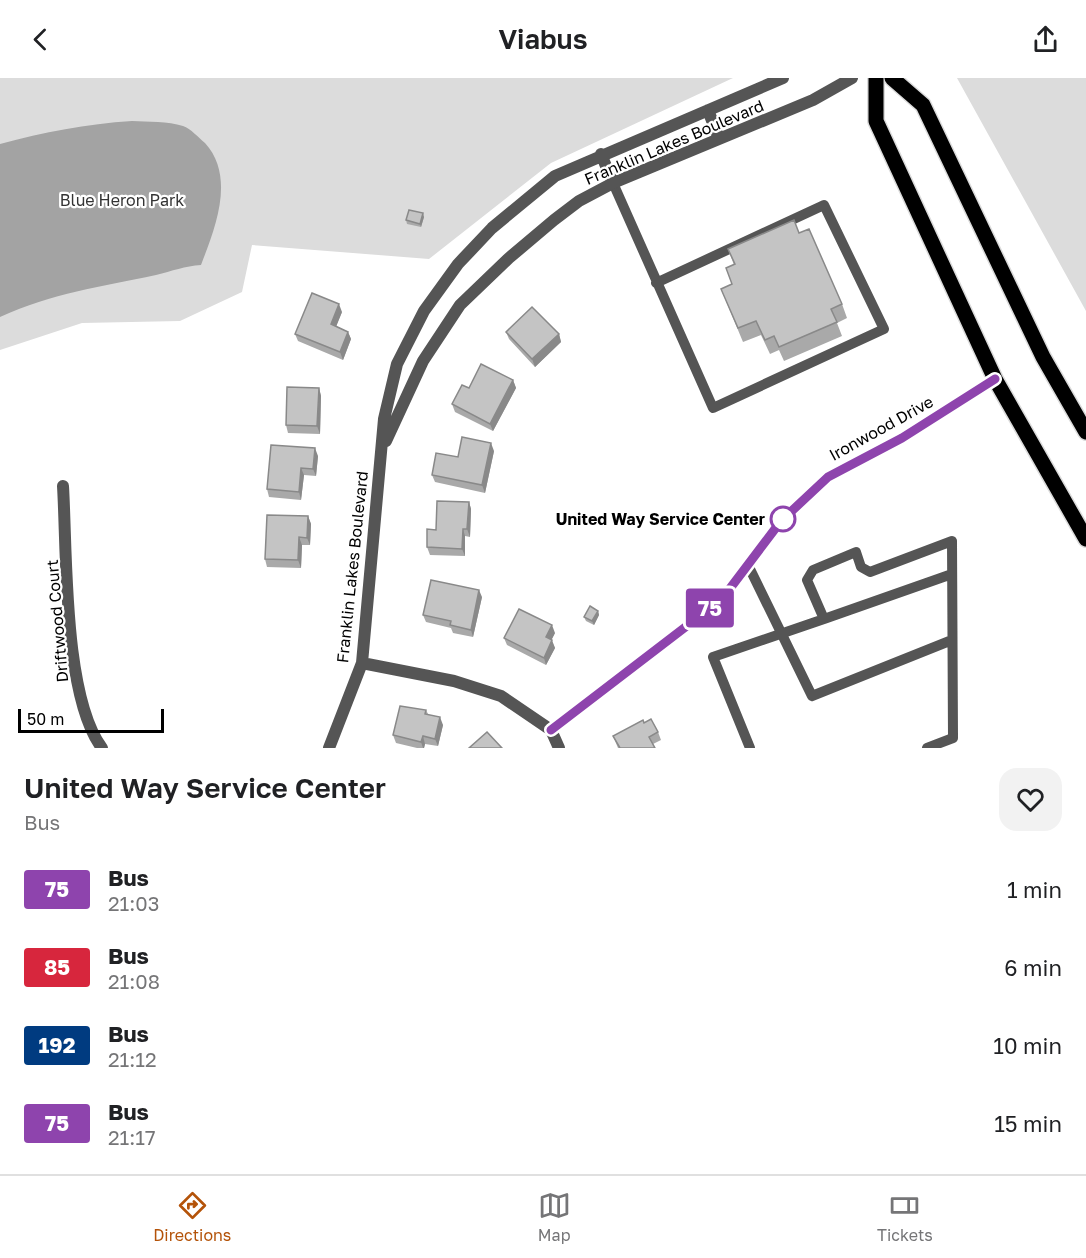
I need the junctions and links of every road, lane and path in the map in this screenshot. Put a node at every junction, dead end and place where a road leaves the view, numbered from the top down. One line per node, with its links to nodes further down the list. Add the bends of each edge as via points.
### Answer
1 (783, 78): 5 (street, Franklin Lakes Boulevard)
2 (852, 78): 6 (street, Franklin Lakes Boulevard, via 813,100)
3 (876, 78): 10 (main road, via 876,121)
4 (892, 78): 11 (main road, via 923,105 1043,357)
5 (708, 110): 6 (street); 7 (street, Franklin Lakes Boulevard)
6 (719, 139): 8 (street, Franklin Lakes Boulevard)
7 (601, 154): 8 (street); 12 (street, Franklin Lakes Boulevard, via 555,176 492,228 451,273 424,311 397,364)
8 (613, 183): 9 (lane); 12 (street, Franklin Lakes Boulevard, via 554,220 460,305 423,361)
9 (656, 283): 9 (lane, via 713,408 884,329 824,205)
10 (995, 379): 14 (main road); 15 (street, Ironwood Drive, via 902,438 828,477 781,521)
11 (1086, 432)
12 (380, 456): 20 (street, Franklin Lakes Boulevard)
13 (63, 486): 22 (street, Driftwood Court, via 73,663 85,712)
14 (1086, 539)
15 (748, 565): 18 (lane); 21 (street, Ironwood Drive, via 722,599)
16 (952, 574): 17 (lane); 17 (lane, via 952,542 870,572 861,567 856,552 813,570 807,580); 19 (lane)
17 (824, 619): 18 (lane)
18 (782, 634): 19 (lane, via 812,696); 25 (lane, via 713,657)
19 (952, 640): 26 (lane, via 953,738)
20 (362, 663): 21 (street, via 454,681 501,696); 23 (street, Franklin Lakes Boulevard)
21 (551, 730): 24 (street)
22 (102, 748)
23 (329, 748)
24 (560, 748)
25 (750, 748)
26 (927, 748)

